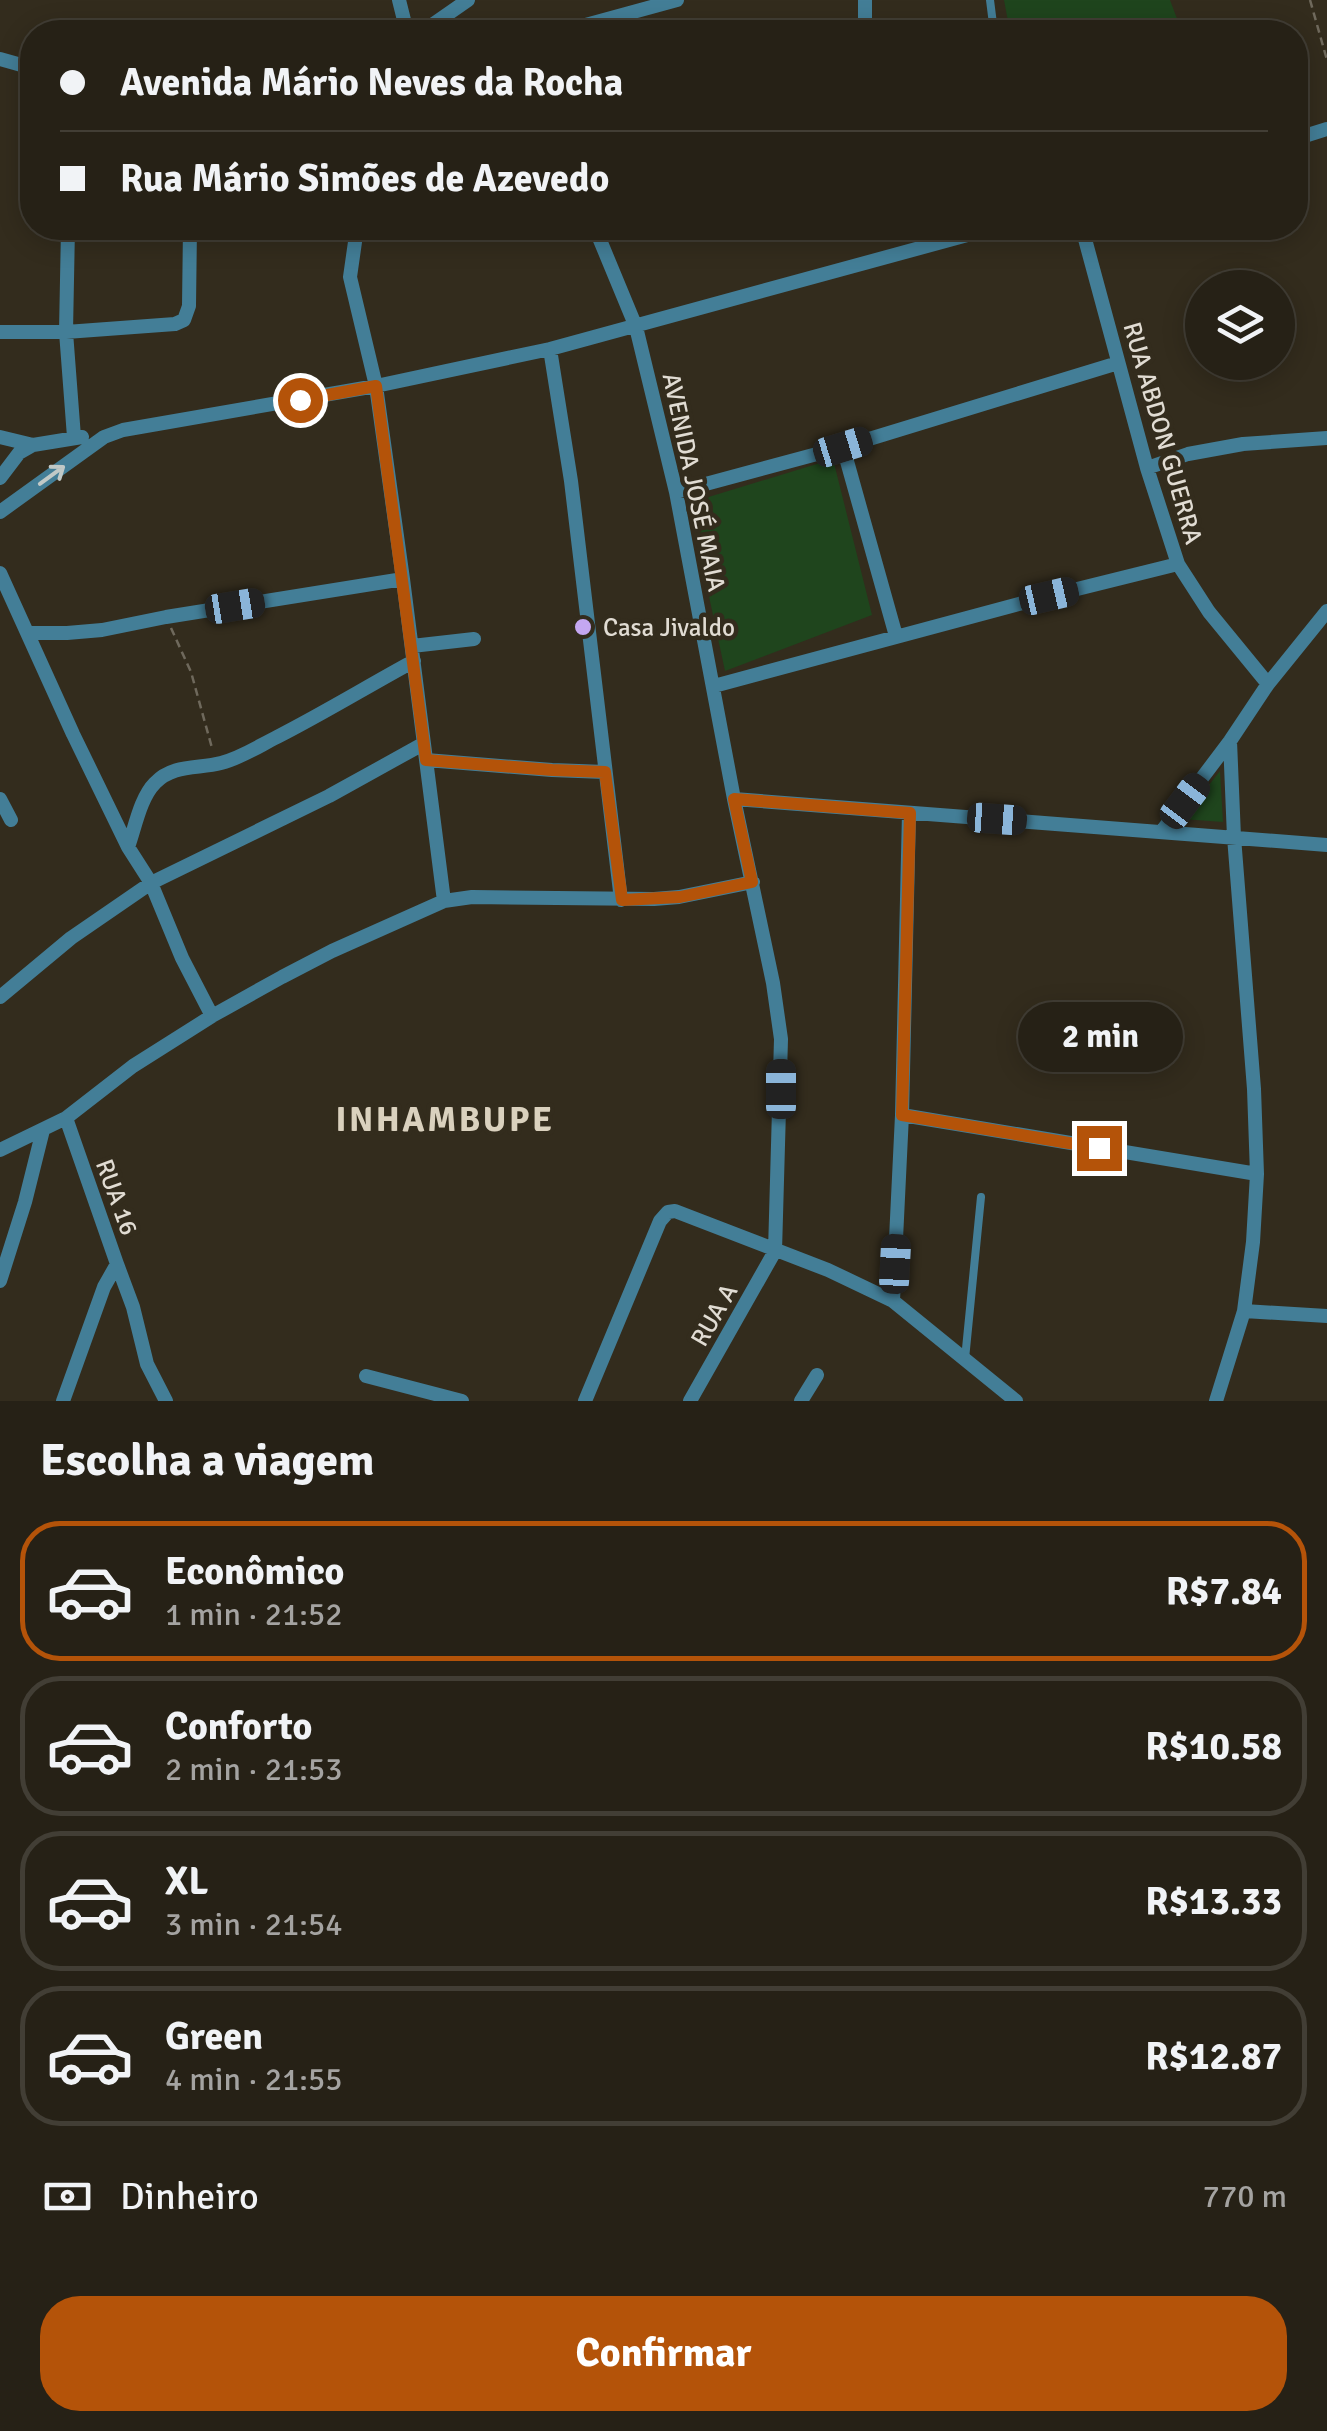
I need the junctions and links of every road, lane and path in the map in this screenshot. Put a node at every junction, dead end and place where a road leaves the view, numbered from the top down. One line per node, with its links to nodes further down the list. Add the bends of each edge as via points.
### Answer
1 (468, 0): 4 (street)
2 (677, 0): 5 (street)
3 (1310, 0): 6 (path)
4 (439, 20)
5 (604, 20)
6 (1327, 60)
7 (68, 240): 15 (street)
8 (190, 240): 15 (street, via 184,320)
9 (355, 240): 18 (street, via 350,277)
10 (600, 240): 13 (street, AVENIDA JOSÉ MAIA)
11 (949, 240): 13 (street)
12 (1085, 240): 17 (street, RUA ABDON GUERRA)
13 (636, 326): 16 (street); 27 (street, AVENIDA JOSÉ MAIA)
14 (0, 332): 15 (street)
15 (66, 332): 20 (street)
16 (550, 349): 18 (street); 44 (street)
17 (1118, 363): 24 (street); 25 (street, RUA ABDON GUERRA)
18 (376, 386): 21 (street); 31 (street)
19 (0, 437): 23 (street)
20 (74, 437): 21 (street); 23 (street)
21 (104, 437): 28 (street, one-way to 21)
22 (1327, 438): 25 (street, via 1243,444)
23 (34, 445): 26 (street)
24 (843, 447): 27 (street); 35 (street)
25 (1147, 468): 29 (street, RUA ABDON GUERRA)
26 (0, 478)
27 (676, 492): 39 (street, AVENIDA JOSÉ MAIA)
28 (0, 512)
29 (1178, 564): 35 (street); 38 (street, RUA ABDON GUERRA)
30 (0, 573): 34 (street)
31 (403, 579): 33 (street); 37 (street)
32 (1327, 611): 38 (street)
33 (166, 617): 34 (street, via 67,634); 43 (path, via 191,672)
34 (28, 632): 52 (street)
35 (896, 636): 39 (street)
36 (474, 639): 37 (street)
37 (413, 654): 41 (street); 43 (street, via 322,714)
38 (1268, 684): 40 (street)
39 (714, 686): 46 (street, AVENIDA JOSÉ MAIA)
40 (1230, 741): 49 (street); 50 (street)
41 (424, 744): 42 (street); 54 (street)
42 (426, 760): 44 (street); 56 (street)
43 (217, 764): 52 (street, via 179,768 155,783)
44 (605, 772): 55 (street)
45 (0, 799): 48 (street)
46 (734, 799): 47 (street); 53 (street, AVENIDA JOSÉ MAIA)
47 (910, 813): 49 (street); 59 (street)
48 (11, 820)
49 (1162, 831): 50 (street)
50 (1234, 838): 51 (street); 63 (street)
51 (1327, 845)
52 (128, 847): 54 (street)
53 (752, 882): 55 (street); 65 (street, AVENIDA JOSÉ MAIA, via 781,1038)
54 (151, 884): 57 (street); 58 (street)
55 (622, 900): 56 (street)
56 (444, 901): 58 (street)
57 (0, 998)
58 (212, 1016): 60 (street)
59 (902, 1115): 63 (street); 68 (street)
60 (66, 1118): 61 (street); 66 (street, RUA 16)
61 (43, 1130): 62 (street); 67 (street)
62 (0, 1150)
63 (1257, 1174): 69 (street)
64 (981, 1197): 71 (lane)
65 (776, 1251): 68 (street); 78 (street, via 668,1212); 79 (street, RUA A)
66 (118, 1264): 75 (street, RUA 16); 76 (street, via 147,1364)
67 (0, 1281)
68 (893, 1301): 71 (street)
69 (1244, 1311): 70 (street); 81 (street)
70 (1327, 1316)
71 (965, 1359): 74 (street)
72 (366, 1376): 77 (street)
73 (817, 1376): 80 (street)
74 (1014, 1400)
75 (63, 1401)
76 (166, 1401)
77 (462, 1401)
78 (585, 1401)
79 (690, 1401)
80 (801, 1401)
81 (1216, 1401)

